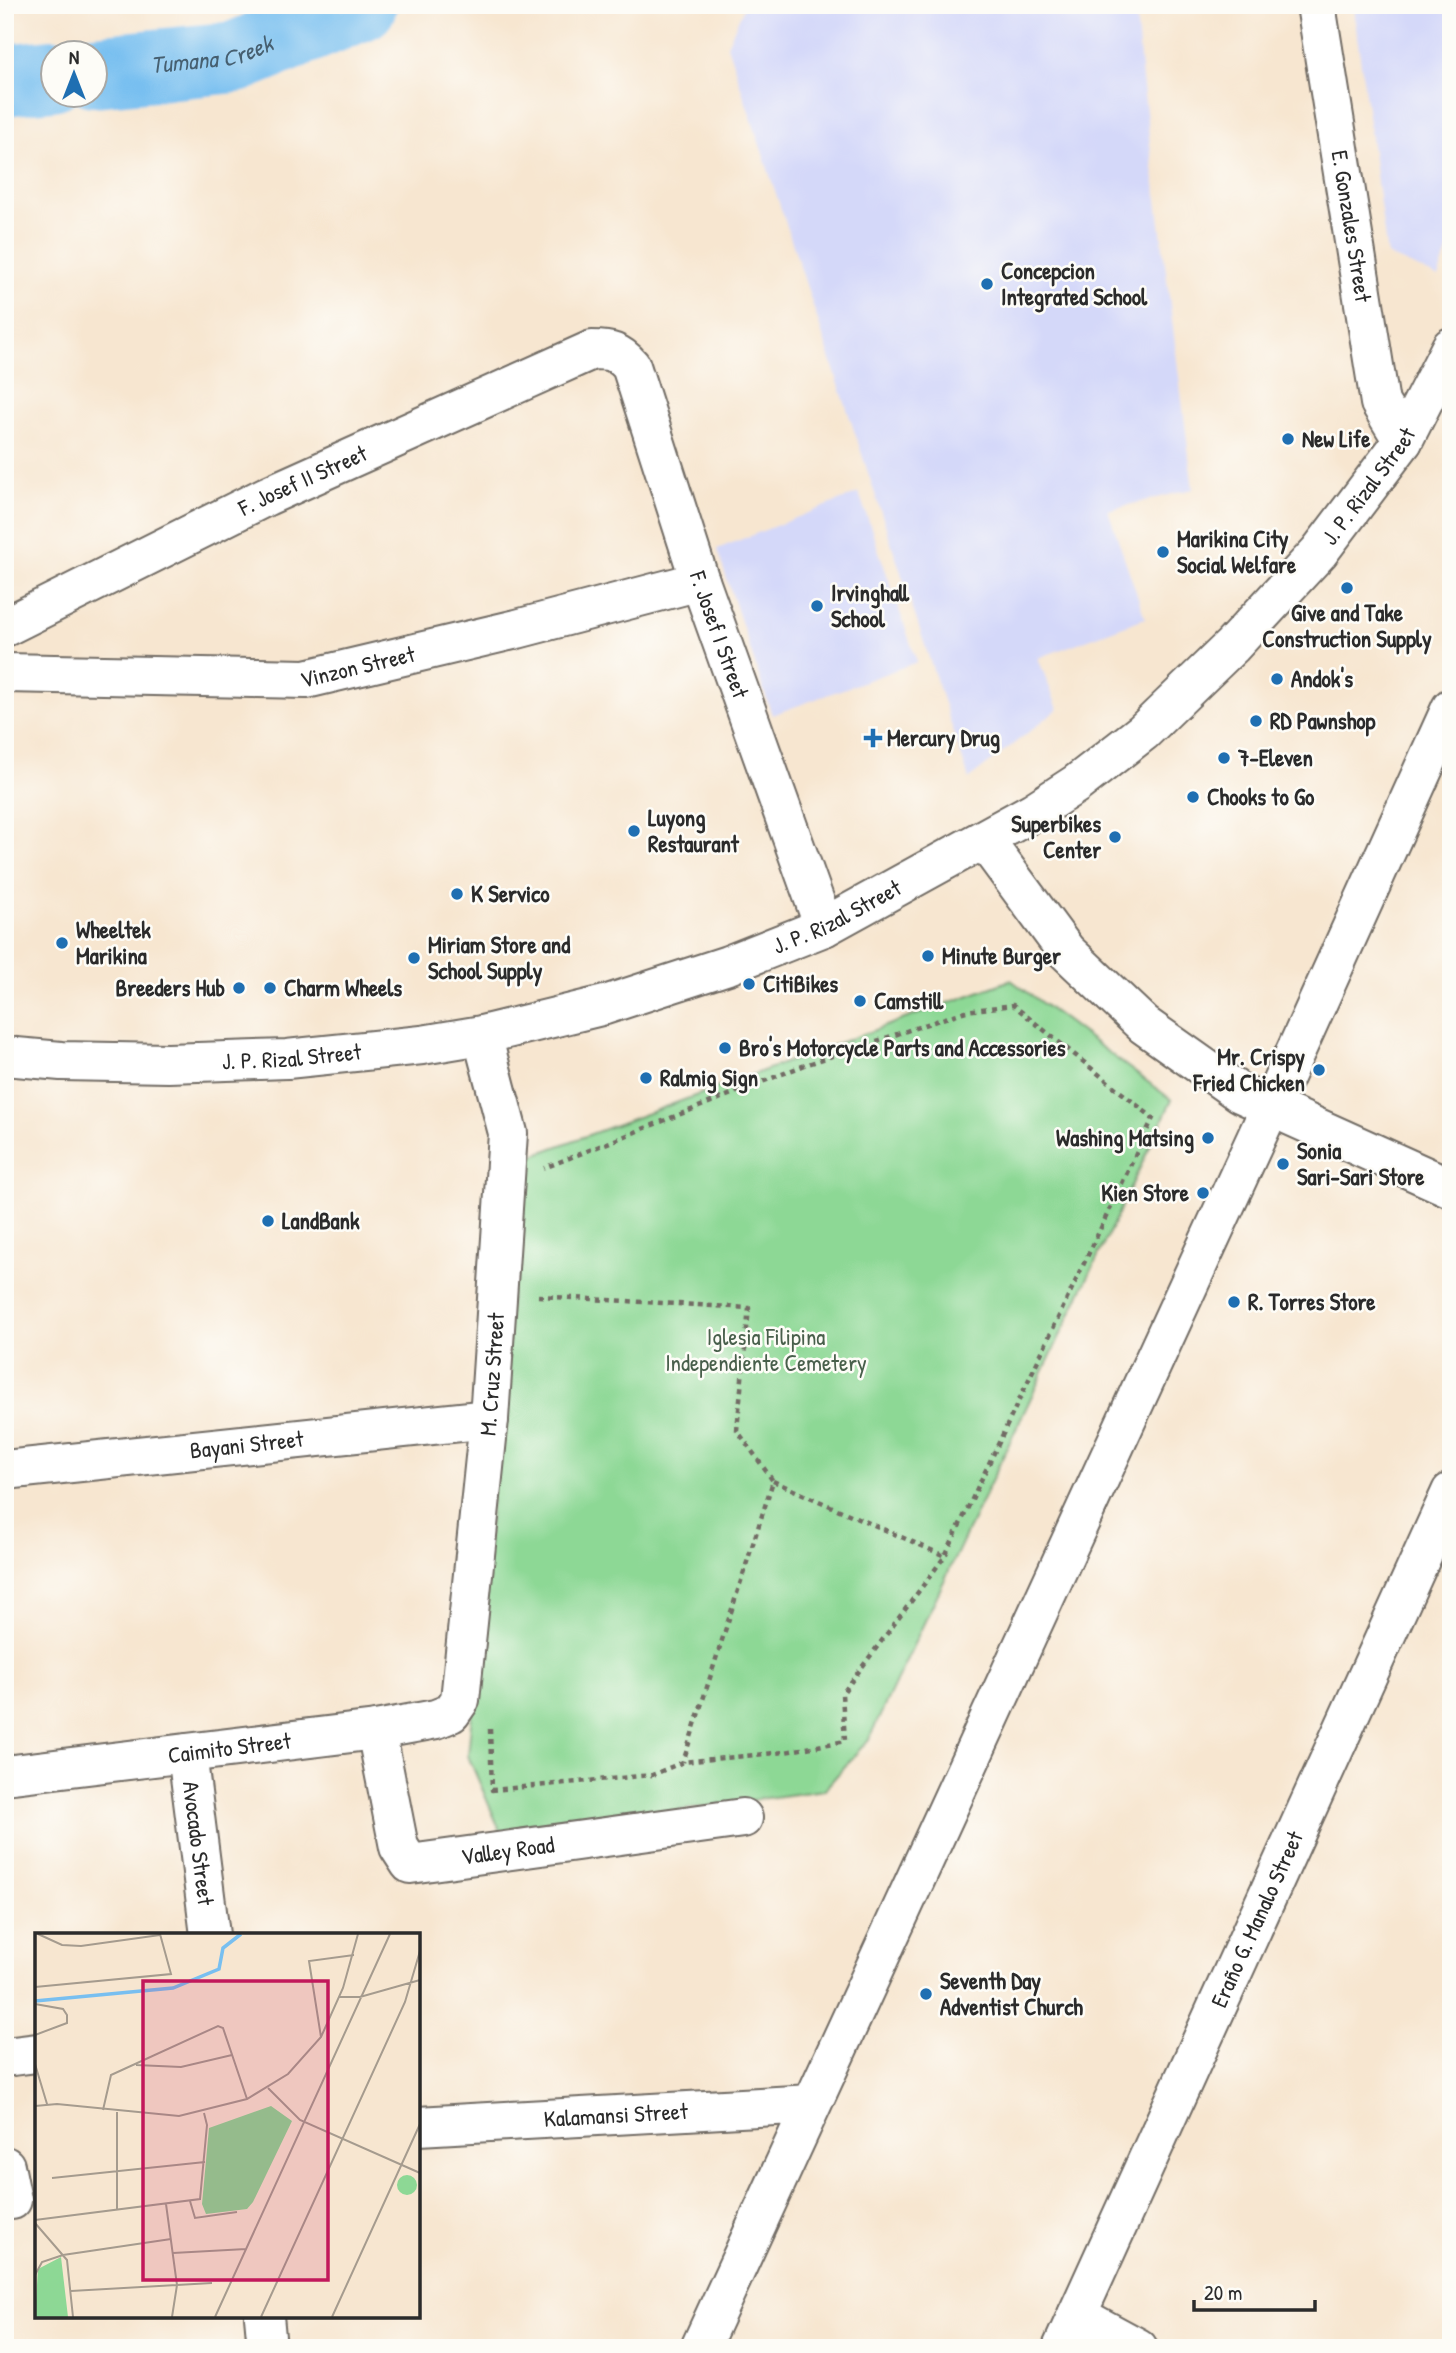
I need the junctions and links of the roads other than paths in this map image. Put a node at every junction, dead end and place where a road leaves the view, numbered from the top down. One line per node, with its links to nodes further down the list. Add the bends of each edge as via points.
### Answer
1 (1316, 5): 4 (street, E. Gonzales Street, via 1380,403)
2 (1451, 347): 4 (street, J. P. Rizal Street)
3 (609, 351): 5 (street, F. Josef I Street, via 631,366); 6 (street, F. Josef II Street, via 592,351 267,496)
4 (1403, 441): 9 (street, J. P. Rizal Street, via 1319,552 1153,723 1076,784)
5 (700, 581): 7 (street, Vinzon Street, via 306,679); 10 (street, F. Josef I Street)
6 (5, 627)
7 (5, 673)
8 (1451, 708): 13 (street)
9 (985, 841): 10 (street, J. P. Rizal Street); 13 (street, via 1066,951 1144,1025 1240,1093)
10 (824, 927): 11 (street, J. P. Rizal Street, via 729,965 605,1005)
11 (482, 1035): 12 (street, J. P. Rizal Street, via 287,1059 168,1063); 15 (street, M. Cruz Street, via 508,1133)
12 (5, 1056)
13 (1270, 1108): 14 (street); 26 (street)
14 (1451, 1188)
15 (489, 1419): 16 (street, Bayani Street); 18 (street, M. Cruz Street, via 460,1700)
16 (5, 1471)
17 (1451, 1492): 29 (street, Eraño G. Manalo Street)
18 (451, 1713): 19 (street, Caimito Street)
19 (376, 1730): 20 (street, Caimito Street); 22 (street, Valley Road, via 399,1847 410,1864)
20 (187, 1753): 21 (street, Caimito Street); 23 (street, Avocado Street)
21 (5, 1775)
22 (743, 1818)
23 (210, 1933)
24 (35, 2053): 25 (street)
25 (5, 2057)
26 (811, 2104): 27 (street, Kalamansi Street); 31 (street)
27 (420, 2126)
28 (264, 2318): 30 (street)
29 (1070, 2331): 32 (street)
30 (267, 2348)
31 (700, 2348)
32 (1138, 2348)

